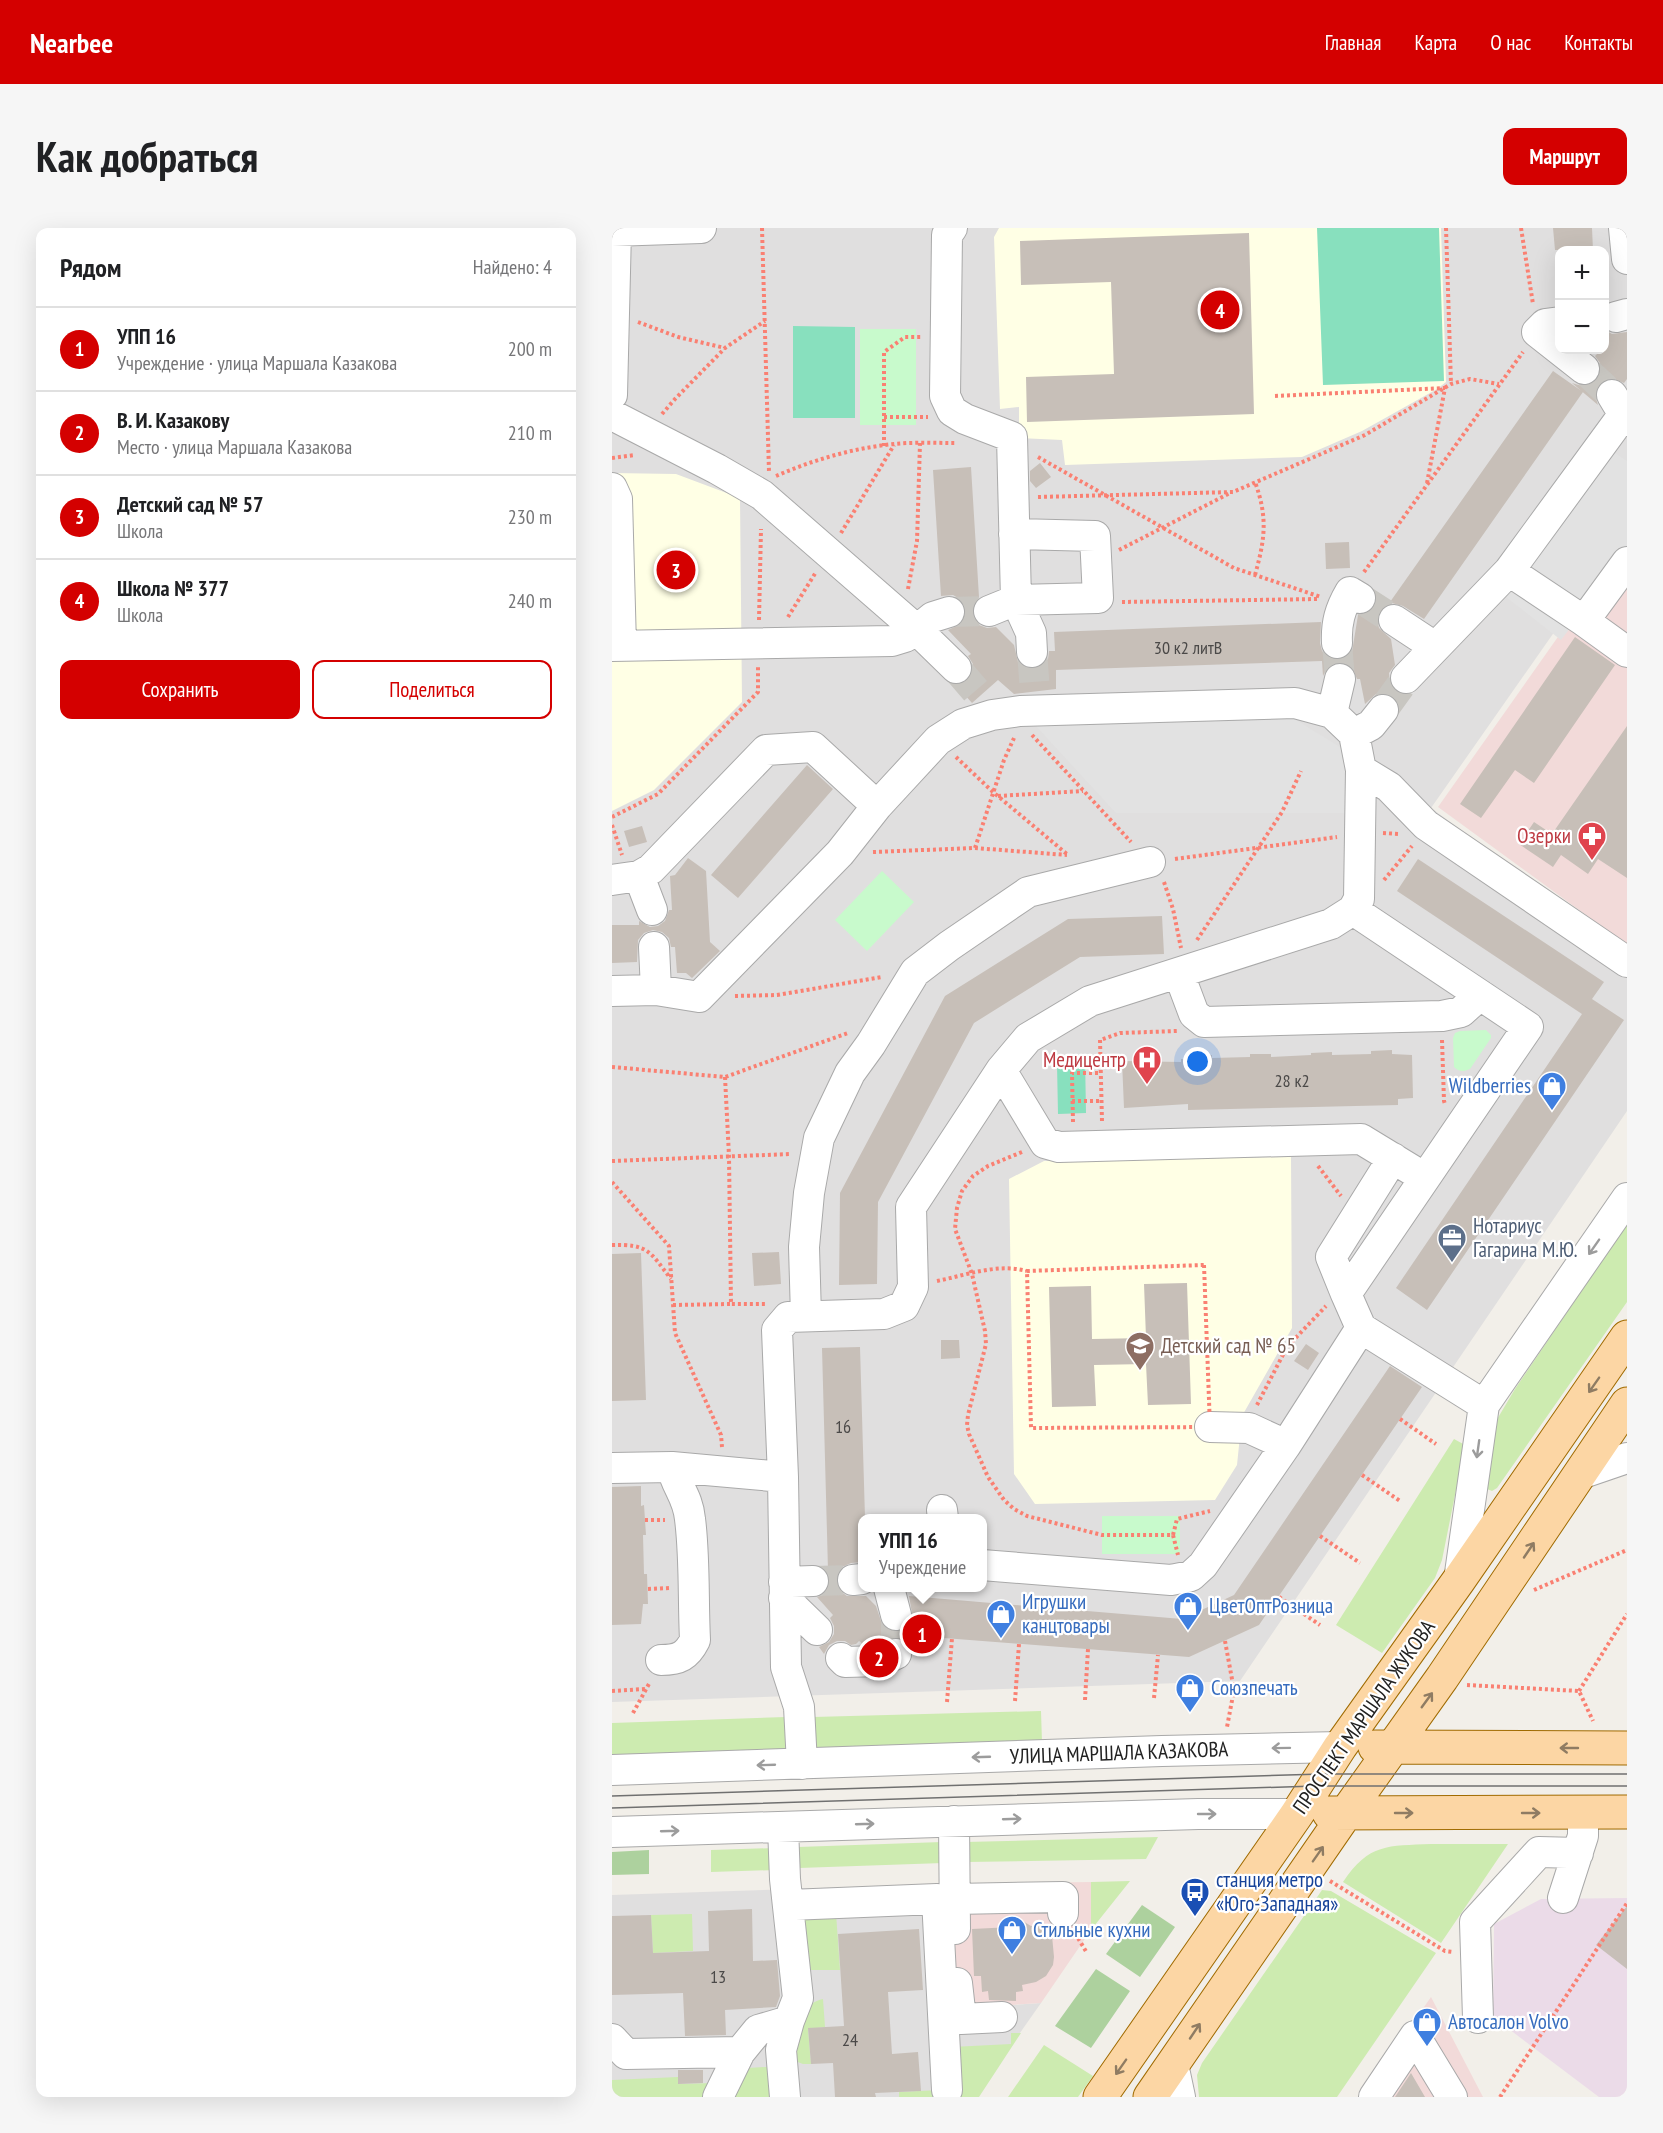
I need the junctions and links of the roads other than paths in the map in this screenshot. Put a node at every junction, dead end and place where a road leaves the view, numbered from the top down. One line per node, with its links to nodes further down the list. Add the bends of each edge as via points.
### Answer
1 (701, 228): 4 (street)
2 (952, 228): 12 (street, via 947,235 945,396 952,411 965,419 1012,437)
3 (1624, 228): 5 (street)
4 (614, 231): 8 (street)
5 (1627, 259)
6 (1546, 316): 7 (street, via 1545,324 1537,332)
7 (1584, 369)
8 (612, 395)
9 (1622, 412): 14 (street)
10 (612, 415): 21 (street, via 762,495)
11 (612, 488): 23 (street, via 617,499)
12 (1014, 534): 16 (street); 16 (street, via 1095,536 1098,598)
13 (1627, 561): 20 (street)
14 (1509, 571): 20 (street); 24 (street)
15 (1362, 586): 22 (street, via 1350,592 1341,607)
16 (1016, 600): 17 (street); 25 (street, via 1031,633)
17 (989, 611)
18 (949, 612): 21 (street)
19 (1394, 620): 24 (street)
20 (1584, 621): 26 (street)
21 (910, 624): 23 (street, via 905,637 892,641); 27 (street)
22 (1337, 643)
23 (616, 646)
24 (1435, 647): 28 (street)
25 (1032, 652)
26 (1627, 652)
27 (956, 668)
28 (1406, 678)
29 (1340, 679): 31 (street)
30 (1383, 710): 32 (street, via 1371,725)
31 (1332, 713): 32 (street); 34 (street, via 1295,703 1014,708 963,724 938,740)
32 (1354, 734): 33 (street)
33 (1361, 770): 38 (street, via 1359,899); 40 (street, via 1389,787 1426,825)
34 (877, 806): 36 (street, via 813,747 766,750 651,869); 42 (street, via 840,853 699,997)
35 (1150, 862): 50 (street, via 1028,892 915,972 850,1073 819,1138)
36 (625, 878): 37 (street)
37 (652, 910)
38 (1353, 910): 41 (street, via 1331,924); 44 (street)
39 (654, 947): 42 (street)
40 (1627, 962)
41 (1182, 969): 44 (street, via 1194,1014 1204,1022 1442,1016 1461,1012); 45 (street, via 1090,1001 1028,1038)
42 (656, 990): 43 (street)
43 (612, 991)
44 (1480, 995): 47 (street, via 1528,1027)
45 (1001, 1070): 46 (street, via 1059,1145 1361,1139); 50 (street, via 911,1206 913,1287 904,1306 884,1314)
46 (1393, 1158): 47 (street); 49 (street, via 1331,1257)
47 (1425, 1178): 49 (street)
48 (1627, 1198): 54 (street, one-way to 54)
49 (1346, 1294): 51 (street)
50 (796, 1316): 61 (street, via 777,1330)
51 (1361, 1328): 54 (street); 56 (street)
52 (1627, 1337): 63 (main road, ПРОСПЕКТ МАРШАЛА ЖУКОВА, one-way to 63)
53 (1627, 1404): 60 (main road, ПРОСПЕКТ МАРШАЛА ЖУКОВА)
54 (1484, 1405): 63 (street, one-way to 63)
55 (1210, 1427): 56 (street, via 1249,1428)
56 (1286, 1445): 62 (street, via 1203,1565 1191,1576 1171,1580)
57 (1627, 1458): 60 (street)
58 (672, 1467): 59 (street); 61 (street); 69 (street, via 674,1480 686,1497 690,1518 695,1640 689,1653 676,1660)
59 (612, 1468)
60 (1580, 1474): 71 (main road, ПРОСПЕКТ МАРШАЛА ЖУКОВА, one-way to 60)
61 (783, 1477): 65 (street)
62 (987, 1565)
63 (1459, 1580): 70 (main road, ПРОСПЕКТ МАРШАЛА ЖУКОВА)
64 (813, 1581): 65 (street)
65 (784, 1590): 66 (street); 73 (street, via 786,1666 799,1707)
66 (817, 1630)
67 (896, 1654): 68 (street, via 881,1661 845,1662)
68 (841, 1658)
69 (661, 1660)
70 (1340, 1747): 71 (main road, УЛИЦА МАРШАЛА КАЗАКОВА); 73 (street, УЛИЦА МАРШАЛА КАЗАКОВА, one-way to 73); 78 (main road, ПРОСПЕКТ МАРШАЛА ЖУКОВА)
71 (1392, 1747): 72 (main road, УЛИЦА МАРШАЛА КАЗАКОВА, one-way to 71); 76 (main road, ПРОСПЕКТ МАРШАЛА ЖУКОВА)
72 (1627, 1748)
73 (802, 1764): 74 (street, УЛИЦА МАРШАЛА КАЗАКОВА, one-way to 74)
74 (612, 1770)
75 (1627, 1812): 77 (main road)
76 (1346, 1813): 77 (main road, one-way to 77); 78 (main road); 92 (main road, ПРОСПЕКТ МАРШАЛА ЖУКОВА, one-way to 76)
77 (1583, 1813): 82 (street)
78 (1297, 1814): 79 (street, one-way to 78); 96 (main road, ПРОСПЕКТ МАРШАЛА ЖУКОВА, one-way to 96)
79 (954, 1821): 80 (street, one-way to 79); 84 (street)
80 (783, 1827): 81 (street, one-way to 80); 85 (street)
81 (612, 1832)
82 (1578, 1853): 83 (street); 88 (street, via 1539,1852 1475,1922)
83 (1563, 1898)
84 (954, 1899): 86 (street, via 1063,1897); 87 (street, via 961,2019)
85 (789, 1905): 89 (street, via 798,1998); 93 (street, via 937,1899)
86 (1069, 1924)
87 (1002, 2017)
88 (1478, 2018)
89 (789, 2021): 91 (street, via 758,2030); 95 (street, via 781,2050)
90 (612, 2039): 91 (street, via 626,2054)
91 (740, 2052): 94 (street)
92 (1173, 2064): 97 (main road, ПРОСПЕКТ МАРШАЛА ЖУКОВА); 98 (street)
93 (947, 2090)
94 (718, 2097)
95 (785, 2097)
96 (1100, 2097)
97 (1150, 2097)
98 (1180, 2097)
99 (1374, 2097): 100 (street, via 1416,2036)
100 (1452, 2097)

